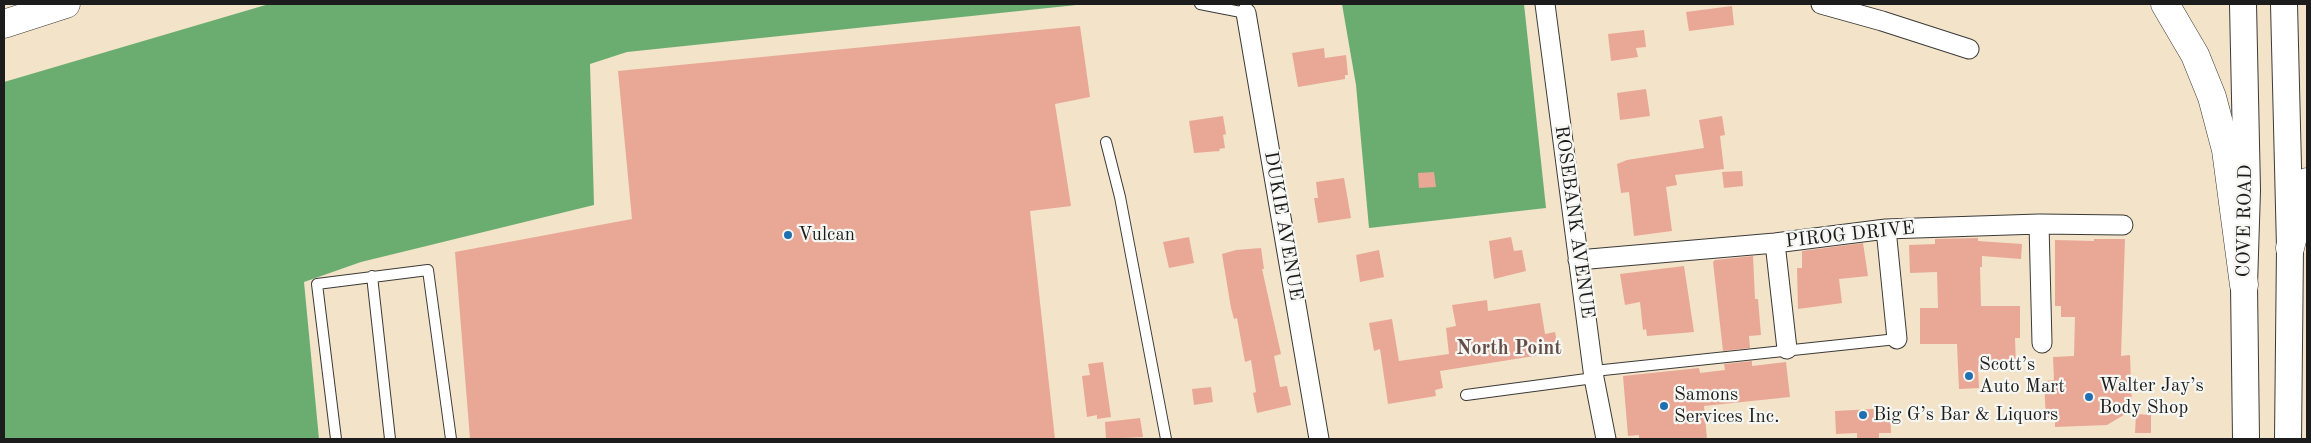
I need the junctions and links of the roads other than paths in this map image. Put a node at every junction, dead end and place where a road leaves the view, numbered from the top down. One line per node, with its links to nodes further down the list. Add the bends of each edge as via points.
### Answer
1 (66, 4): 9 (highway)
2 (1200, 4): 8 (lane)
3 (1545, 4): 18 (street, ROSEBANK AVENUE)
4 (1821, 4): 10 (street)
5 (2166, 4): 20 (highway, via 2195,55 2212,97 2226,150)
6 (2243, 4): 20 (main road, COVE ROAD, via 2247,190)
7 (2284, 4): 17 (main road)
8 (1246, 8): 30 (street, DUKIE AVENUE)
9 (4, 24)
10 (1969, 49)
11 (1106, 142): 29 (lane, via 1120,197)
12 (2307, 182): 17 (highway)
13 (2038, 224): 14 (street, PIROG DRIVE); 15 (street, PIROG DRIVE); 22 (street)
14 (2123, 225)
15 (1886, 228): 16 (street, PIROG DRIVE); 21 (street)
16 (1775, 244): 18 (street, PIROG DRIVE); 23 (street)
17 (2290, 248): 33 (main road)
18 (1578, 260): 24 (street, ROSEBANK AVENUE)
19 (372, 276): 26 (lane, via 317,284); 27 (lane); 28 (lane, via 428,270)
20 (2244, 285): 32 (main road, COVE ROAD)
21 (1897, 339): 23 (lane)
22 (2042, 343)
23 (1787, 349): 24 (lane)
24 (1594, 374): 25 (lane); 31 (street, ROSEBANK AVENUE)
25 (1466, 395)
26 (336, 439)
27 (390, 439)
28 (451, 439)
29 (1166, 439)
30 (1319, 439)
31 (1606, 439)
32 (2246, 439)
33 (2288, 439)

